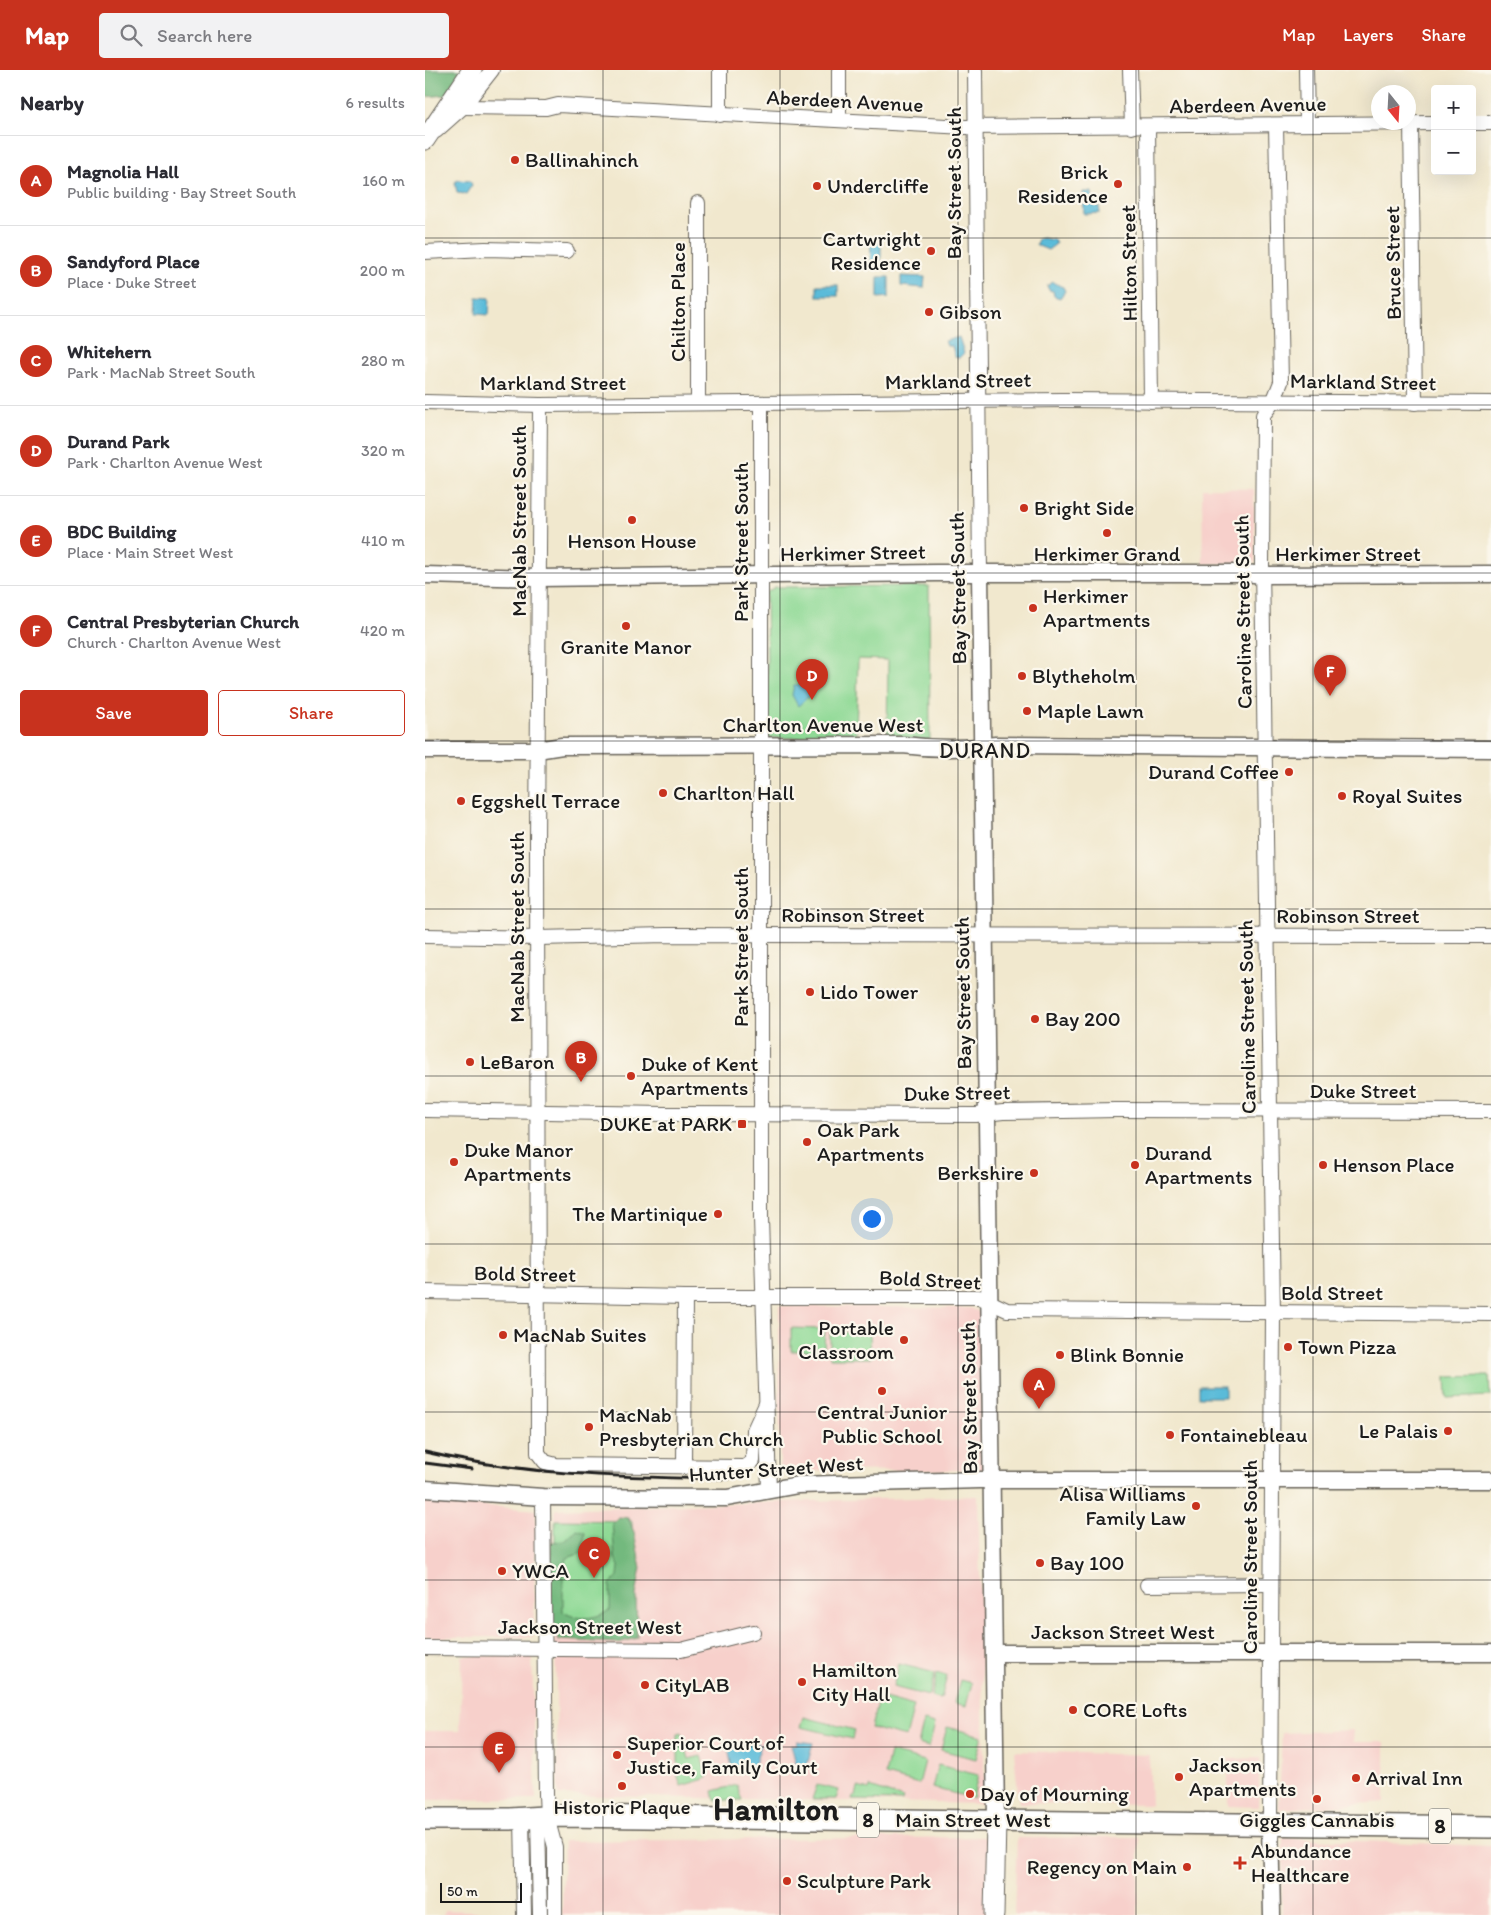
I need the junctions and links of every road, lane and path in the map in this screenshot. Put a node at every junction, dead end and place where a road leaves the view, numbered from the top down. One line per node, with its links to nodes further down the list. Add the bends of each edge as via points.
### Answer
1 (471, 70): 22 (main road)
2 (493, 70): 8 (street)
3 (720, 70): 9 (street)
4 (839, 70): 10 (street)
5 (975, 70): 18 (street, Bay Street South)
6 (1130, 70): 20 (street)
7 (1306, 70): 15 (street)
8 (463, 107): 9 (street, Aberdeen Avenue, via 547,108 558,105); 22 (street)
9 (720, 115): 10 (street, Aberdeen Avenue)
10 (839, 120): 18 (street, Aberdeen Avenue)
11 (1431, 123): 17 (street, Aberdeen Avenue)
12 (1476, 123): 13 (street)
13 (1491, 123)
14 (1276, 124): 15 (street, Aberdeen Avenue); 19 (street, Aberdeen Avenue); 30 (street, Caroline Street South, via 1281,382)
15 (1307, 124): 16 (street, Aberdeen Avenue)
16 (1371, 124)
17 (1416, 124)
18 (976, 125): 20 (street, Aberdeen Avenue); 26 (street, Bay Street South)
19 (1148, 126): 20 (street, Aberdeen Avenue); 27 (street, Hilton Street)
20 (1132, 127)
21 (1411, 130): 32 (street, Bruce Street)
22 (425, 139)
23 (698, 203): 29 (street, Chilton Place)
24 (567, 251): 25 (street, via 485,249)
25 (425, 252)
26 (978, 400): 27 (street, Markland Street); 31 (street, Markland Street); 35 (street, Bay Street South)
27 (1151, 401): 30 (street, Markland Street)
28 (425, 402): 34 (street, Markland Street)
29 (698, 402): 31 (street, Markland Street); 34 (street, Markland Street)
30 (1273, 402): 32 (street, Markland Street); 38 (street, Caroline Street South, via 1263,415)
31 (761, 403): 37 (street, Park Street South)
32 (1415, 403): 33 (street, Markland Street)
33 (1491, 403)
34 (540, 405): 40 (street, MacNab Street South)
35 (980, 573): 37 (street, Herkimer Street); 38 (street, Herkimer Street); 43 (street, Bay Street South)
36 (1491, 574): 38 (street, Herkimer Street)
37 (762, 575): 40 (street, Herkimer Street); 42 (street, Park Street South)
38 (1262, 575): 41 (street, Caroline Street South)
39 (425, 576): 40 (street, Herkimer Street)
40 (538, 578): 46 (street, MacNab Street South)
41 (1265, 745): 43 (street, Charlton Avenue West); 44 (street, Charlton Avenue West); 49 (street, Caroline Street South)
42 (760, 746): 43 (street, Charlton Avenue West); 46 (street, Charlton Avenue West, via 562,746); 47 (street, Park Street South)
43 (982, 747): 48 (street, Bay Street South)
44 (1491, 749)
45 (425, 750): 46 (street, Charlton Avenue West)
46 (537, 750): 52 (street, MacNab Street South)
47 (761, 935): 48 (street, Robinson Street); 52 (street, Robinson Street); 57 (street, Park Street South)
48 (984, 935): 49 (street, Robinson Street); 58 (street, Bay Street South)
49 (1267, 935): 51 (street, Robinson Street); 54 (street, Caroline Street South)
50 (425, 936): 52 (street, Robinson Street)
51 (1491, 936)
52 (538, 938): 56 (street, MacNab Street South)
53 (425, 1110): 56 (street, Duke Street)
54 (1269, 1111): 55 (street, Duke Street); 58 (street, Duke Street, via 1116,1110); 64 (street, Caroline Street South)
55 (1491, 1111)
56 (537, 1112): 57 (street, Duke Street); 60 (street, MacNab Street South)
57 (763, 1114): 58 (street, Duke Street); 61 (street, Park Street South)
58 (987, 1114): 63 (street, Bay Street South)
59 (425, 1292): 60 (street, Bold Street)
60 (538, 1294): 62 (street, Bold Street); 67 (street, MacNab Street South, via 539,1457 556,1465)
61 (762, 1296): 62 (street, Bold Street); 63 (street, Bold Street, via 979,1298); 66 (street, Park Street South)
62 (685, 1297): 67 (street)
63 (990, 1302): 64 (street, Bold Street, via 1007,1310); 68 (street, Bay Street South)
64 (1273, 1313): 65 (street, Bold Street); 69 (street, Caroline Street South)
65 (1491, 1314)
66 (767, 1404): 67 (street, via 754,1430 751,1465 740,1468); 72 (street, Park Street South)
67 (684, 1467)
68 (993, 1480): 69 (street, Hunter Street West); 72 (street, Hunter Street West, via 798,1485); 79 (street, Bay Street South)
69 (1272, 1480): 70 (street, Hunter Street West); 74 (street, Caroline Street South)
70 (1491, 1480)
71 (425, 1489): 73 (street, Hunter Street West)
72 (769, 1490): 73 (street, Hunter Street West, via 727,1498)
73 (543, 1497): 77 (street)
74 (1270, 1584): 75 (street); 80 (street, Caroline Street South)
75 (1147, 1585)
76 (753, 1632): 77 (street, Jackson Street West, via 681,1650)
77 (545, 1647): 78 (street, Jackson Street West); 82 (street)
78 (425, 1648)
79 (995, 1653): 80 (street, Jackson Street West); 84 (street, Bay Street South)
80 (1271, 1654): 81 (street, Jackson Street West); 85 (street, Caroline Street South)
81 (1491, 1654)
82 (536, 1818): 83 (main road, Main Street West / 8); 84 (main road, Main Street West / 8); 87 (street); 88 (street, via 540,1845); 89 (street, via 555,1847)
83 (425, 1819)
84 (996, 1821): 85 (main road, Main Street West / 8); 90 (main road, Bay Street South)
85 (1270, 1824): 86 (main road, Main Street West / 8); 91 (street, Caroline Street South)
86 (1491, 1827)
87 (524, 1915)
88 (540, 1915)
89 (555, 1915)
90 (994, 1915)
91 (1272, 1915)

